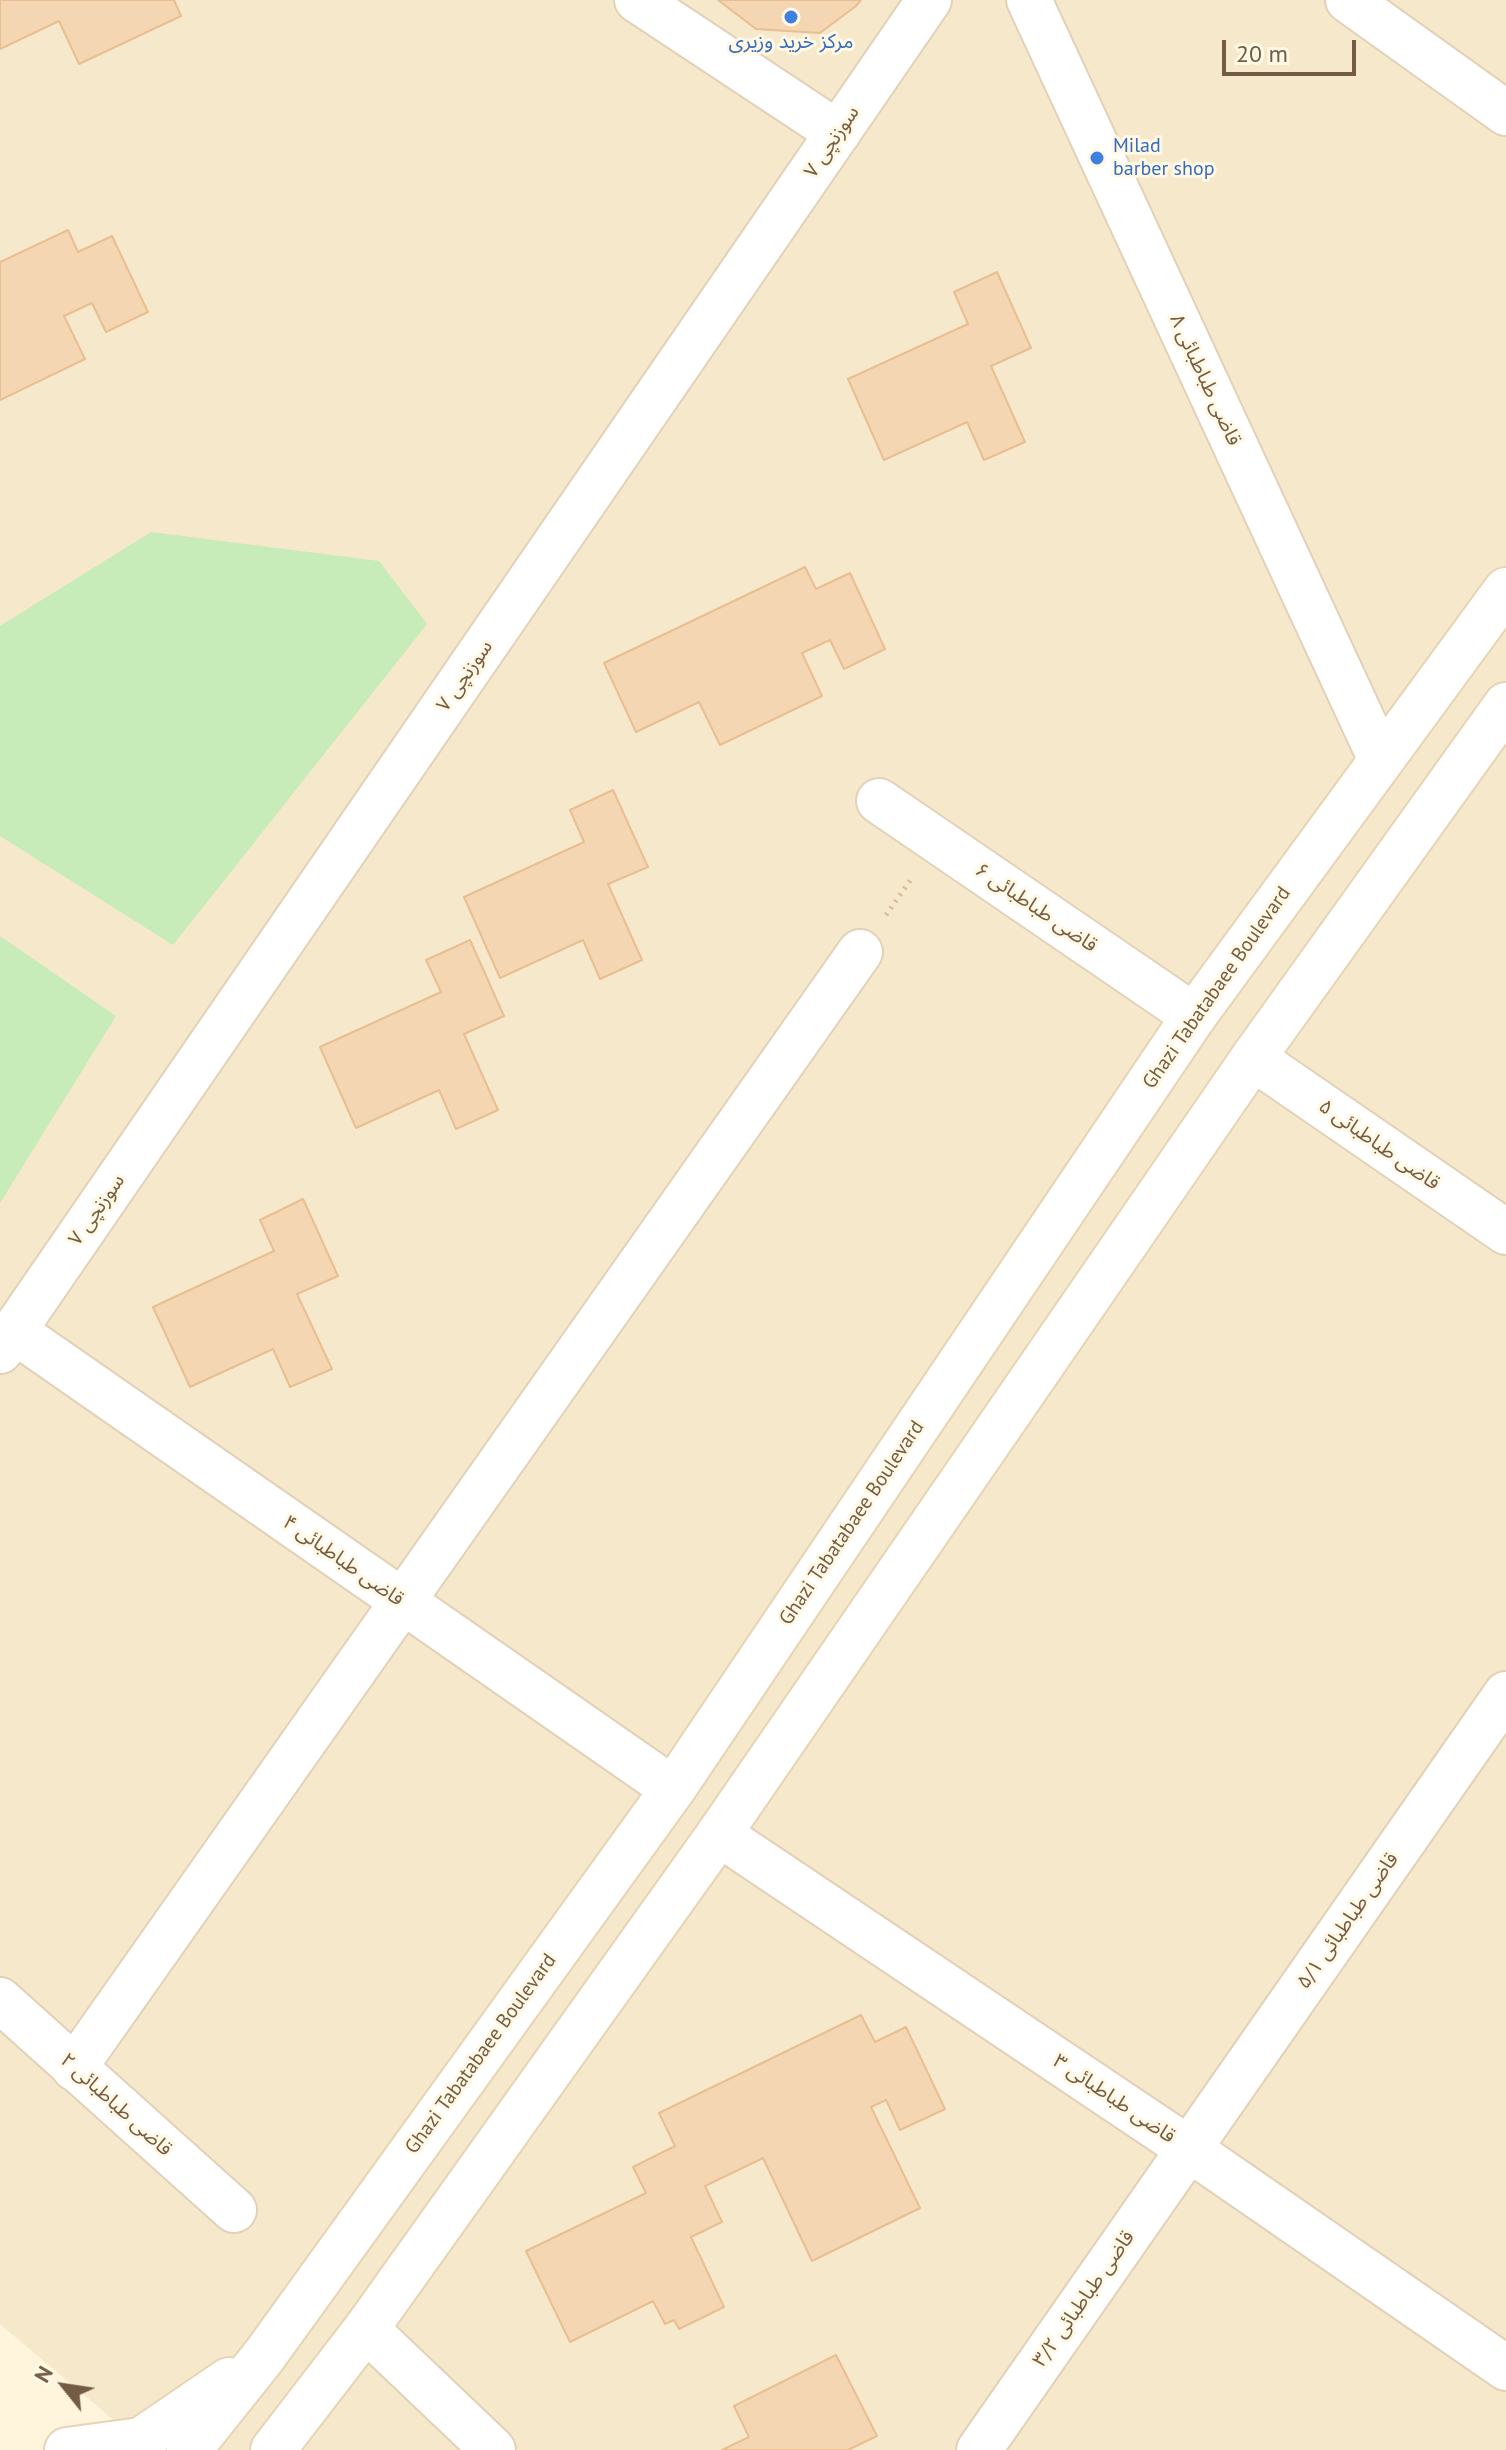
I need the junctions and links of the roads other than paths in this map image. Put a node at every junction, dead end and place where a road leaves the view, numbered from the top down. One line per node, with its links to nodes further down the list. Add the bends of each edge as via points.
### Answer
1 (637, 0): 6 (street)
2 (929, 0): 6 (street, سوزنچی ۷)
3 (1029, 0): 9 (street, قاضی طباطبائی ۸)
4 (1348, 0): 5 (street)
5 (1506, 113)
6 (838, 133): 15 (street, سوزنچی ۷)
7 (1506, 590): 9 (street, Ghazi Tabatabaee Boulevard)
8 (1506, 705): 13 (street)
9 (1381, 760): 12 (street, Ghazi Tabatabaee Boulevard)
10 (879, 801): 12 (street, قاضی طباطبائی ۶)
11 (860, 952): 16 (street)
12 (1194, 1016): 18 (street, Ghazi Tabatabaee Boulevard)
13 (1253, 1058): 14 (street, قاضی طباطبائی ۵); 19 (street)
14 (1506, 1232)
15 (7, 1341): 16 (street, قاضی طباطبائی ۴)
16 (403, 1603): 18 (street, قاضی طباطبائی ۴); 21 (street)
17 (1506, 1694): 22 (street, قاضی طباطبائی ۵/۱)
18 (673, 1789): 25 (street, Ghazi Tabatabaee Boulevard)
19 (719, 1834): 22 (street, قاضی طباطبائی ۳); 24 (street)
20 (0, 2000): 21 (street, قاضی طباطبائی ۲)
21 (74, 2068): 23 (street, قاضی طباطبائی ۲)
22 (1189, 2149): 26 (street, قاضی طباطبائی ۳); 31 (street, قاضی طباطبائی ۳/۲)
23 (234, 2210)
24 (366, 2329): 27 (street); 30 (street)
25 (264, 2356): 28 (street, via 141,2440); 29 (street, Ghazi Tabatabaee Boulevard)
26 (1506, 2368)
27 (278, 2447)
28 (67, 2450)
29 (189, 2450)
30 (493, 2450)
31 (979, 2450)

